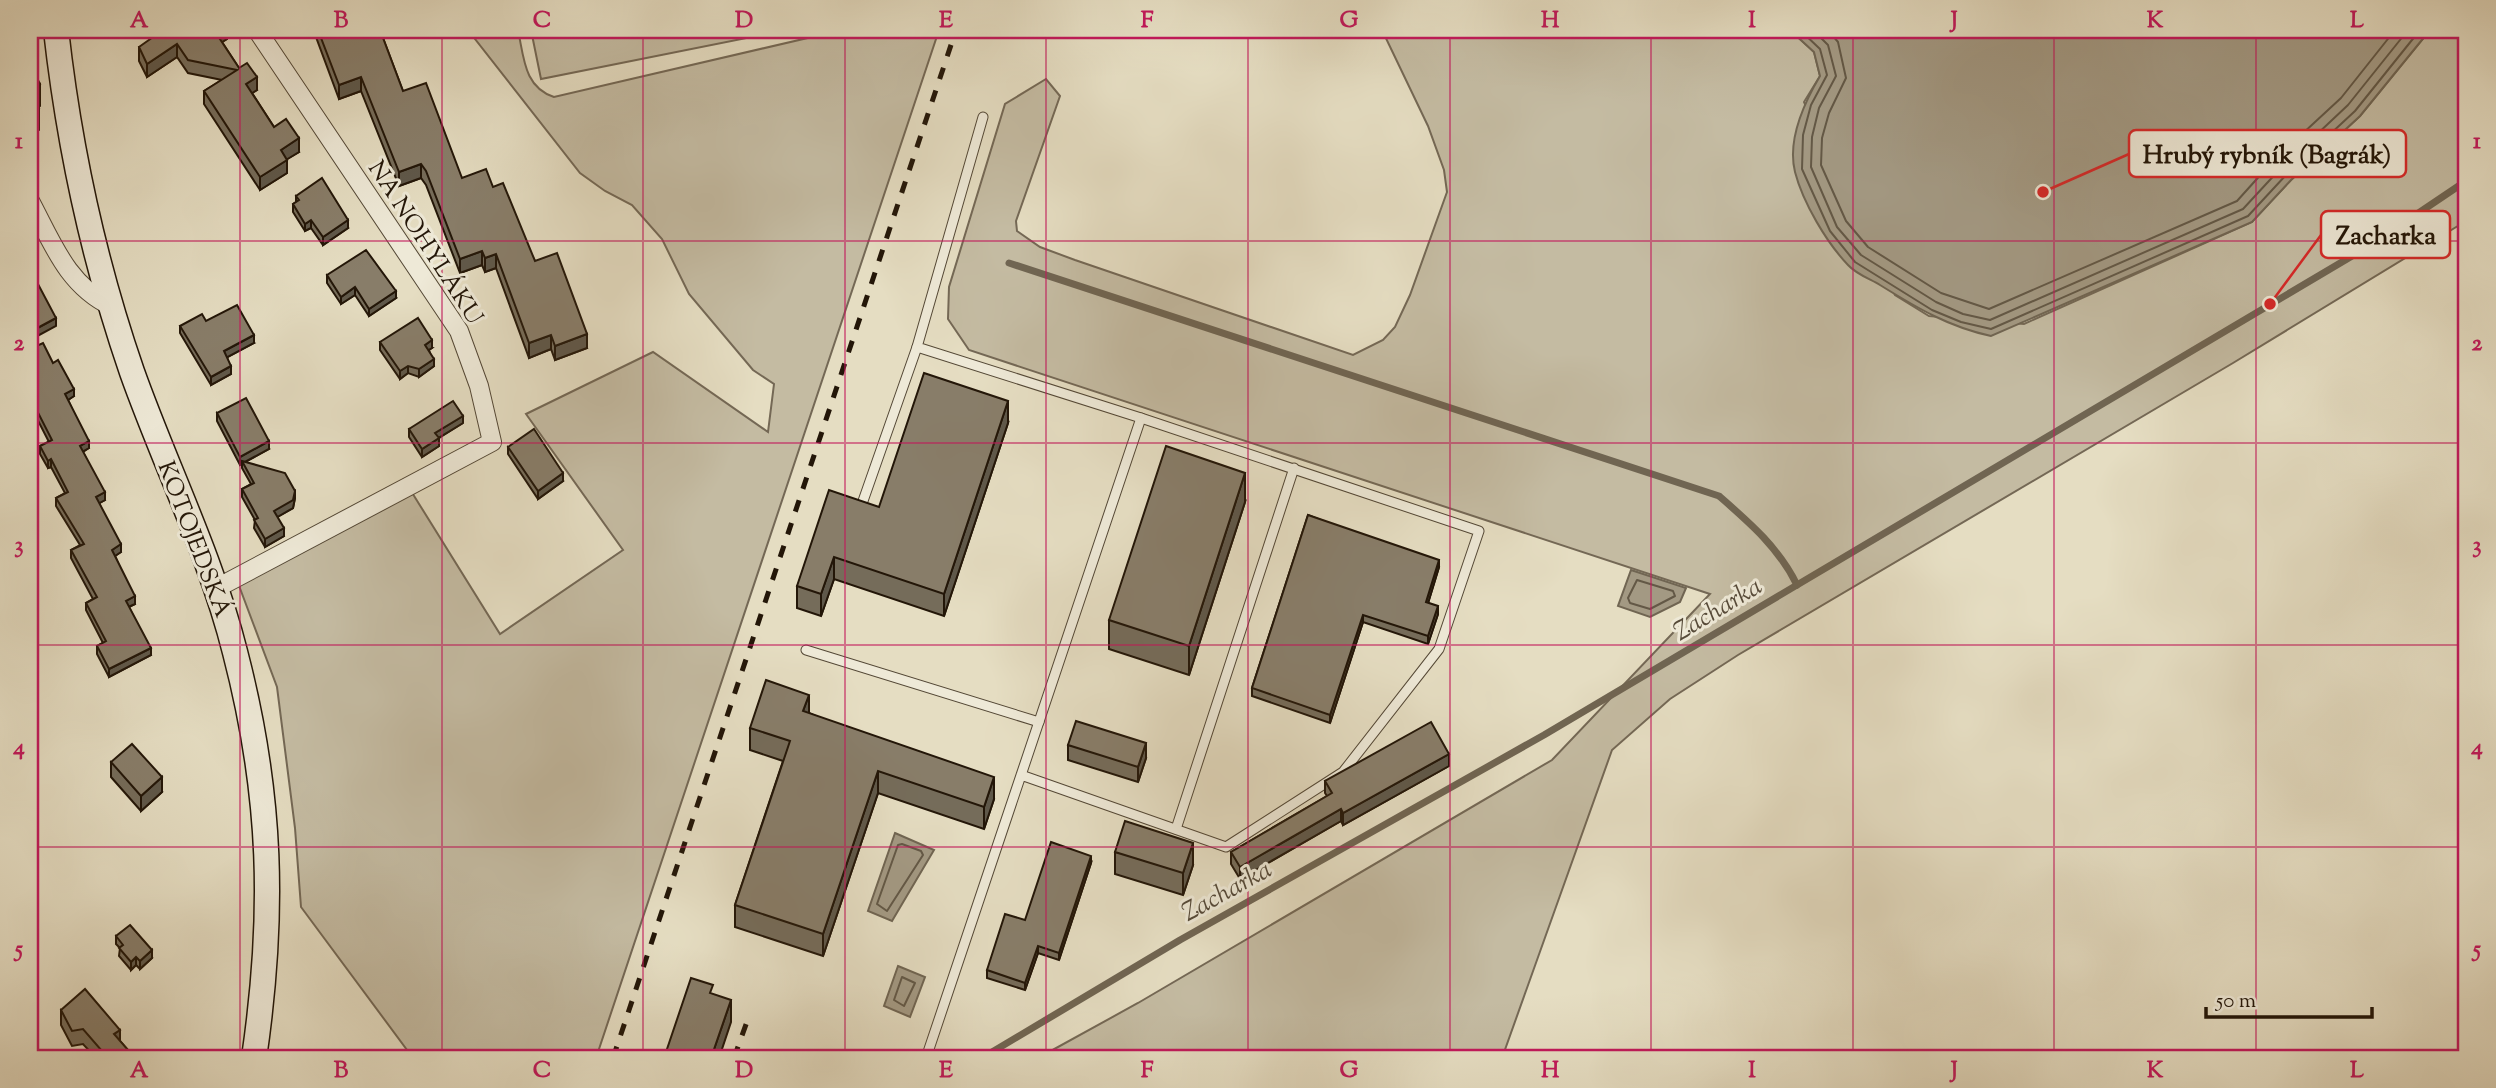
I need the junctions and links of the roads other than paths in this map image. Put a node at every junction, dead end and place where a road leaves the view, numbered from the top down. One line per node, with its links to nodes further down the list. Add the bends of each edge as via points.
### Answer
1 (57, 30): 5 (main road, KOTOJEDSKÁ, via 87,210)
2 (257, 30): 10 (street, NA NOHYLÁKU, via 459,331 492,442)
3 (983, 117): 6 (lane)
4 (30, 201): 5 (street, via 72,278 88,294)
5 (111, 306): 10 (main road, KOTOJEDSKÁ)
6 (917, 348): 7 (lane); 9 (lane)
7 (1141, 418): 8 (lane); 12 (lane)
8 (1294, 468): 14 (lane); 14 (lane, via 1479,531 1439,649 1343,772 1226,847)
9 (863, 501)
10 (215, 589): 15 (main road, KOTOJEDSKÁ, via 241,678 266,828 268,942)
11 (806, 650): 12 (lane)
12 (1039, 722): 13 (lane)
13 (1021, 775): 14 (lane); 16 (lane)
14 (1176, 829)
15 (254, 1058)
16 (926, 1058)

